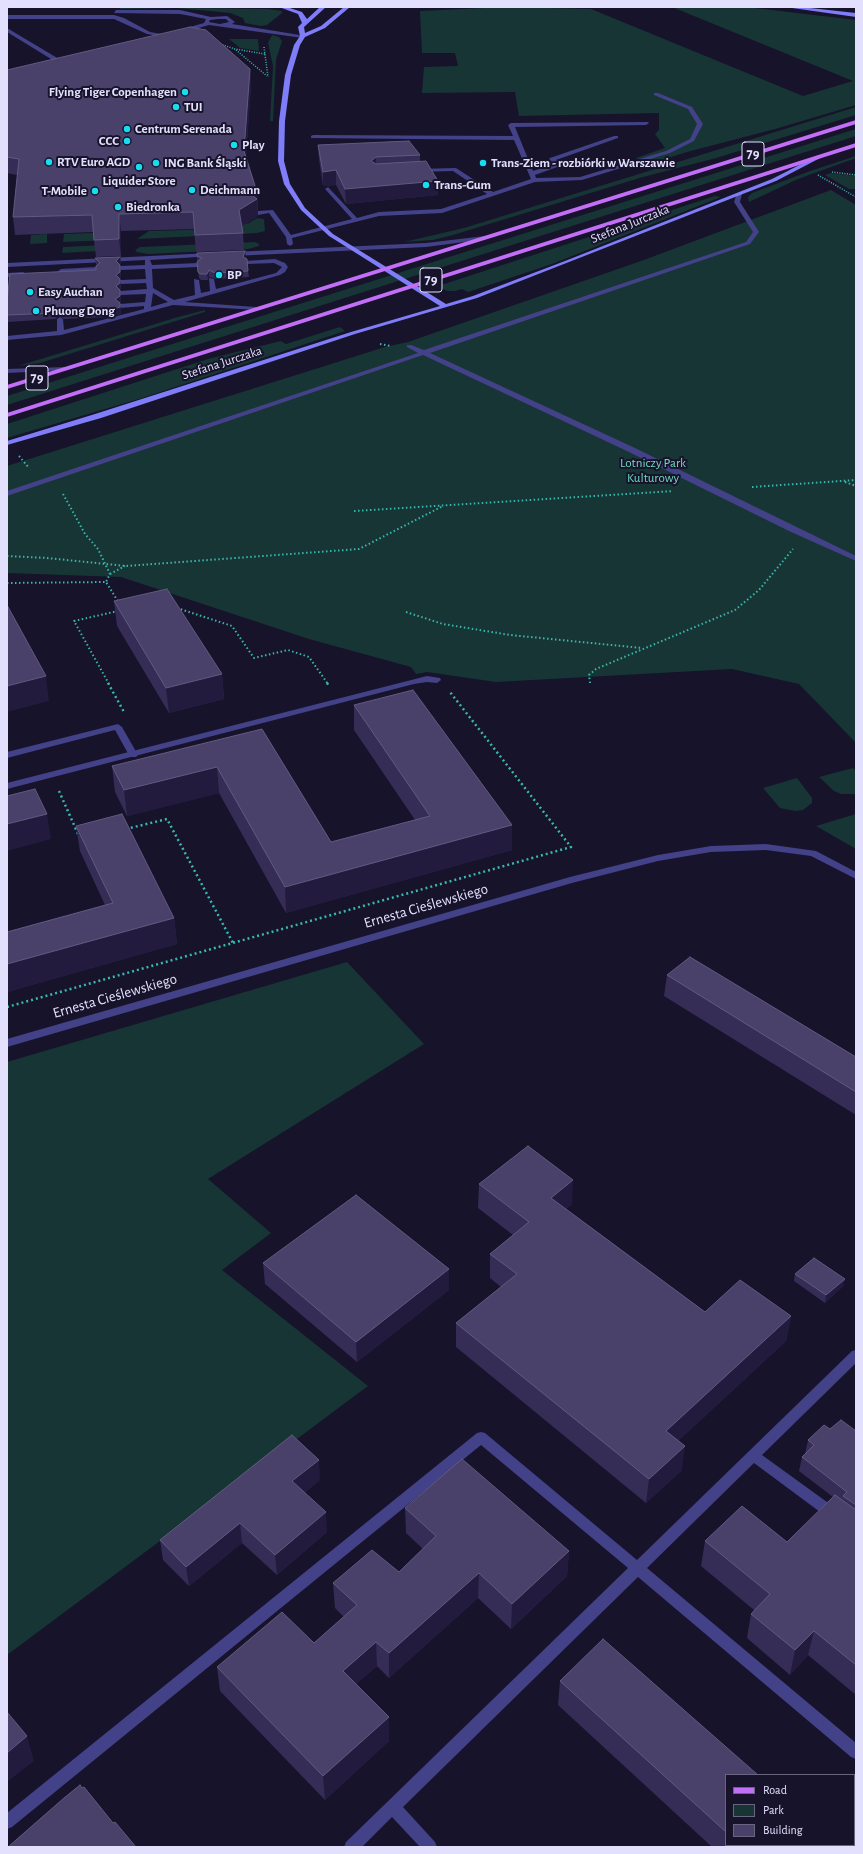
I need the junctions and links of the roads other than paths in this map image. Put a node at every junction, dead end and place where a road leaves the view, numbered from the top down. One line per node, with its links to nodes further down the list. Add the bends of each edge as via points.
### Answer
1 (282, 7): 9 (street, via 300,13)
2 (323, 7): 9 (street)
3 (347, 7): 14 (street, via 323,27)
4 (788, 7): 6 (street)
5 (116, 12): 8 (street, via 180,12)
6 (856, 15)
7 (7, 17): 13 (street, via 114,17 149,33)
8 (210, 18): 10 (street, via 205,22); 11 (street, via 230,19 232,22)
9 (305, 23): 14 (street, via 301,27)
10 (207, 24): 11 (street); 13 (street)
11 (228, 25): 14 (street)
12 (7, 30): 16 (street, via 58,61)
13 (169, 34): 15 (street)
14 (303, 36): 61 (street, via 288,75 282,121 281,162 293,196 321,227 343,243)
15 (144, 40)
16 (71, 58)
17 (656, 94): 26 (street, via 690,108 700,124 692,140 668,152 580,179)
18 (856, 122): 33 (main road, 79)
19 (646, 123): 21 (street, via 511,125)
20 (313, 137): 21 (street)
21 (516, 138): 26 (street)
22 (616, 138): 26 (street, via 552,159 558,165)
23 (856, 145): 24 (main road, 79)
24 (821, 156): 29 (street, Stefana Jurczaka, via 774,180); 74 (main road, 79)
25 (412, 172): 28 (street, via 425,168 454,169)
26 (533, 177): 28 (street)
27 (328, 190): 31 (street)
28 (492, 194): 31 (street, via 442,211 379,214)
29 (738, 194): 61 (street, Stefana Jurczaka, via 567,262); 70 (street, via 737,202 756,232 748,243)
30 (258, 213): 32 (street, via 271,211)
31 (356, 220): 32 (street)
32 (289, 238): 34 (street)
33 (485, 238): 34 (street, via 426,245); 63 (main road, 79)
34 (292, 251): 36 (street)
35 (216, 255): 37 (street)
36 (224, 255)
37 (148, 258): 38 (street); 42 (street)
38 (61, 262): 41 (street); 48 (street)
39 (247, 262): 54 (street, via 275,261 285,267 278,274 242,282)
40 (198, 264): 42 (street)
41 (7, 265)
42 (149, 269): 43 (street); 52 (street)
43 (121, 270)
44 (96, 271): 48 (street)
45 (53, 272): 48 (street)
46 (30, 274): 47 (street)
47 (7, 275)
48 (61, 275)
49 (211, 279): 56 (street)
50 (225, 279): 54 (street)
51 (196, 280): 58 (street)
52 (149, 281): 53 (street); 55 (street)
53 (121, 282)
54 (226, 289): 56 (street)
55 (150, 291): 57 (street); 59 (street); 62 (street)
56 (212, 292): 58 (street)
57 (121, 294)
58 (198, 296): 59 (street)
59 (174, 303): 62 (street); 63 (street)
60 (120, 306): 62 (street)
61 (445, 306): 75 (street, Stefana Jurczaka)
62 (148, 307): 65 (street)
63 (256, 309): 71 (main road, 79)
64 (120, 314): 65 (street)
65 (136, 314): 67 (street)
66 (60, 319): 67 (street)
67 (61, 334): 68 (street)
68 (7, 338)
69 (409, 346): 70 (street)
70 (423, 353): 76 (street); 77 (street, via 632,450)
71 (66, 369): 72 (street); 73 (main road, 79)
72 (7, 371)
73 (7, 387)
74 (7, 415)
75 (7, 443)
76 (7, 494)
77 (856, 559)
78 (437, 680): 80 (street, via 413,682)
79 (7, 754): 80 (street, via 118,727)
80 (133, 755): 81 (street)
81 (7, 786)
82 (856, 876): 83 (street, Ernesta Cieślewskiego, via 813,853 766,847 711,849 658,858 570,880)
83 (7, 1043)
84 (856, 1355): 85 (street)
85 (753, 1455): 86 (street); 87 (street)
86 (856, 1531)
87 (637, 1569): 88 (street); 89 (street); 90 (street, via 481,1437)
88 (856, 1752)
89 (393, 1807): 91 (street); 92 (street)
90 (7, 1822)
91 (351, 1847)
92 (430, 1847)

